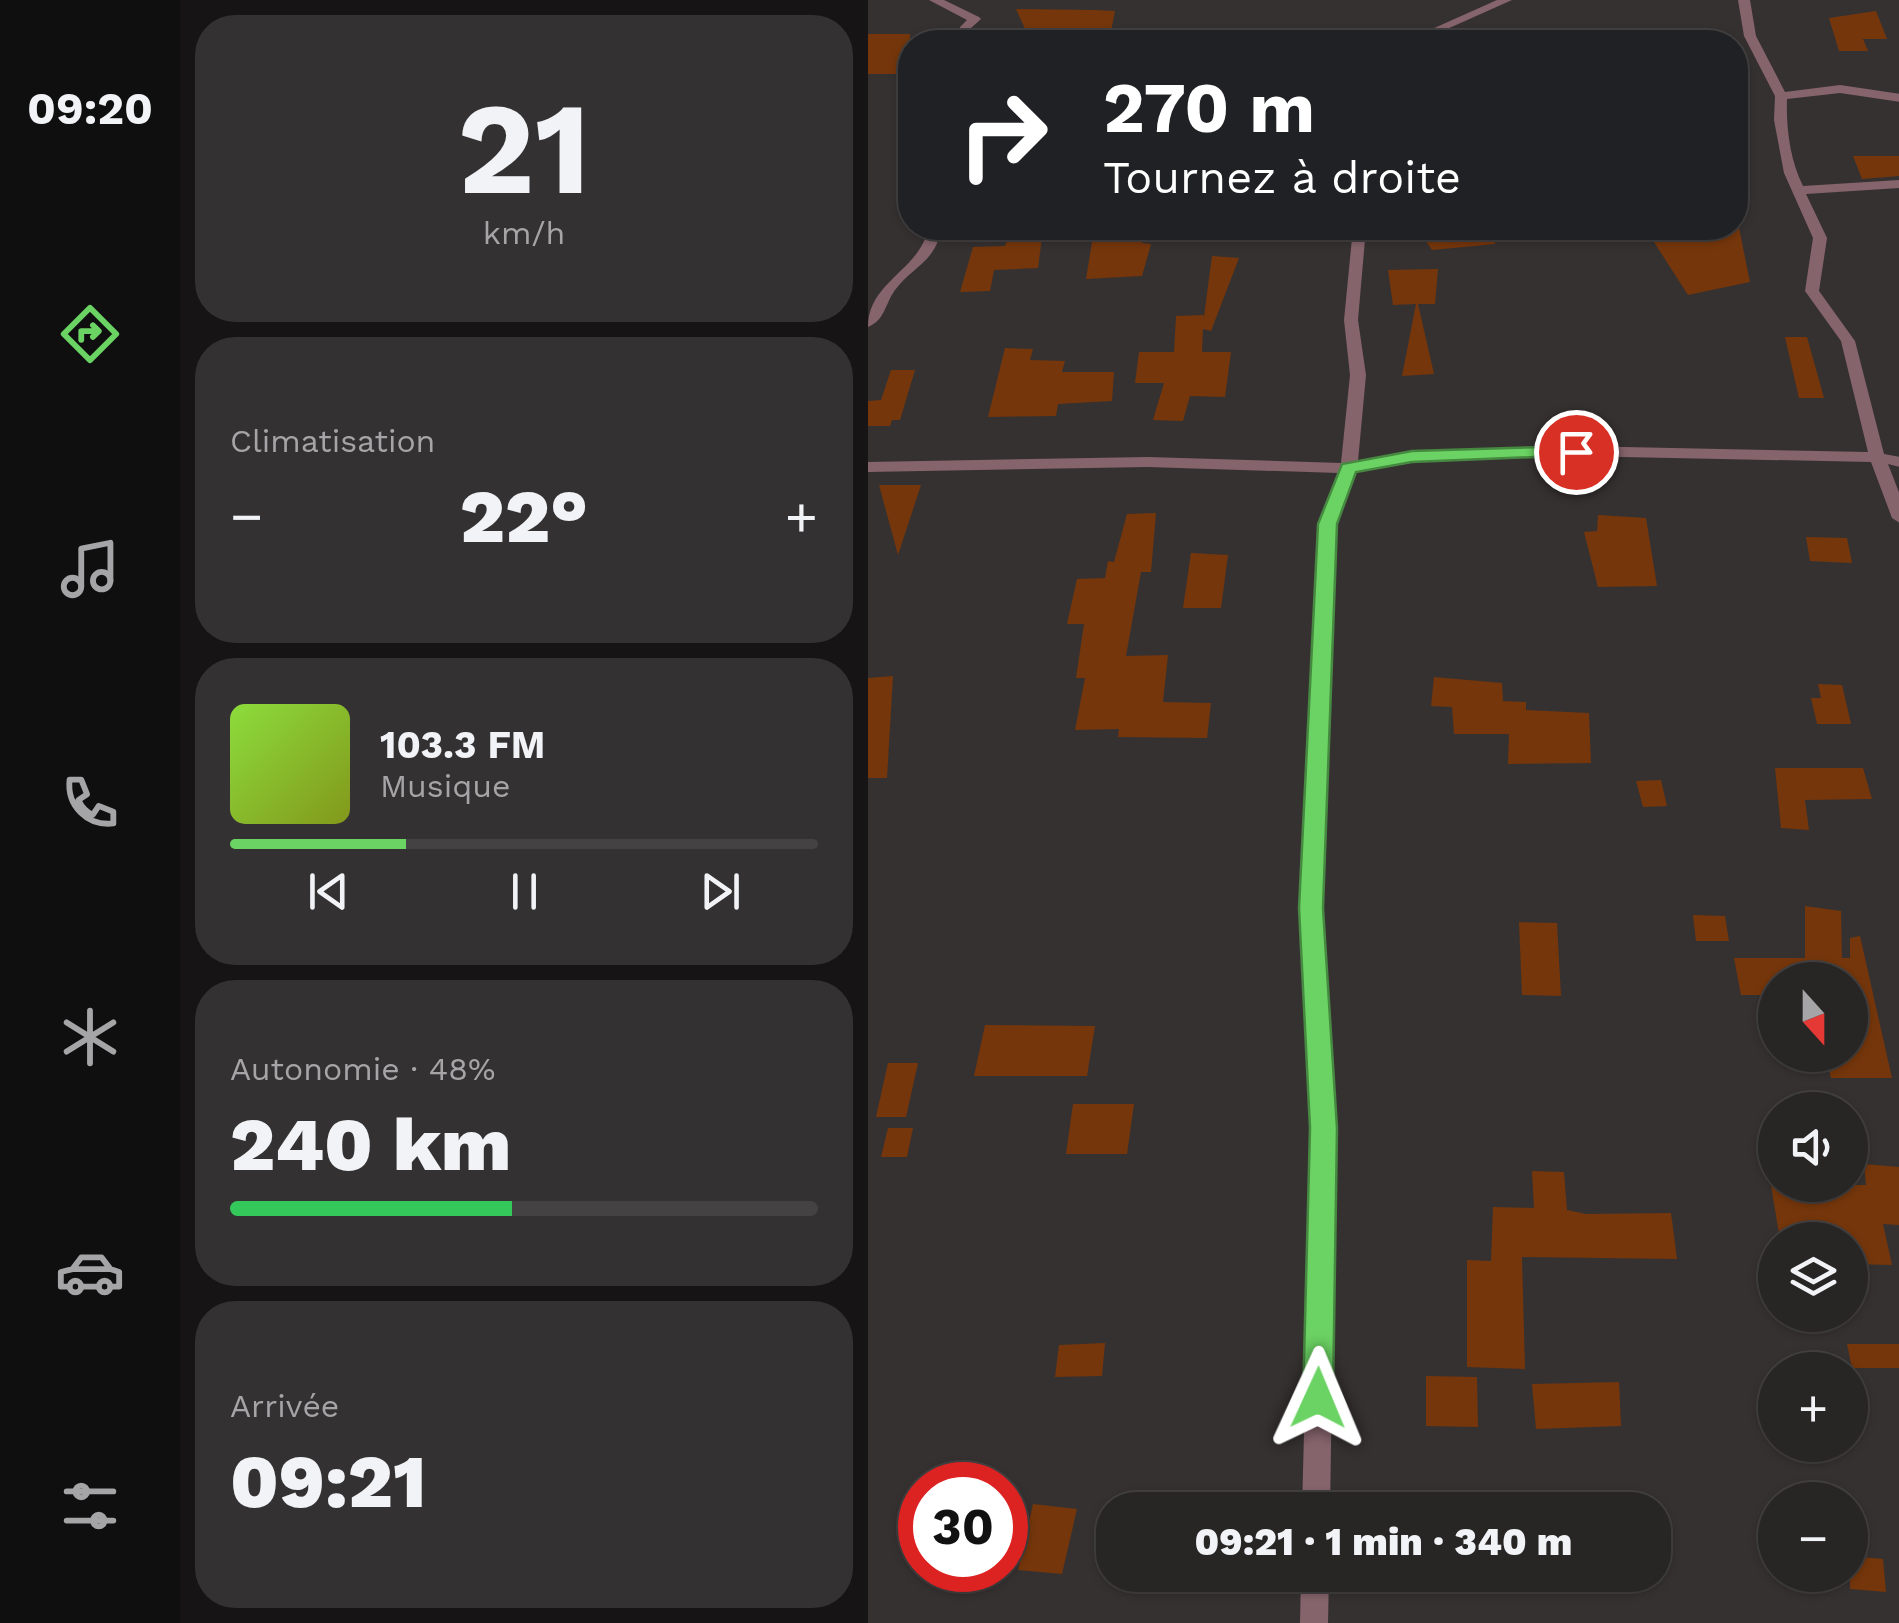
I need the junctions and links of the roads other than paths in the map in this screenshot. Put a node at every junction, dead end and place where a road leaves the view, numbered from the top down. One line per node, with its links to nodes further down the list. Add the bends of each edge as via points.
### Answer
1 (934, 0): 4 (street, via 976,19)
2 (1506, 0): 5 (street)
3 (1744, 0): 6 (street, via 1750,36)
4 (965, 30)
5 (1437, 30)
6 (1781, 96): 7 (street, via 1840,89); 9 (street, via 1790,172)
7 (1900, 98)
8 (1900, 184): 9 (street)
9 (1801, 190): 13 (street, via 1820,238 1812,291 1848,341)
10 (932, 240): 12 (street)
11 (1358, 240): 16 (street, via 1351,320 1358,375)
12 (868, 323)
13 (1876, 457): 14 (street); 16 (street, via 1576,452 1412,456); 17 (street)
14 (1900, 462)
15 (868, 467): 16 (street, via 1148,462)
16 (1348, 468): 18 (street, via 1328,524 1311,908 1324,1128)
17 (1900, 518)
18 (1316, 1492)
19 (1315, 1592): 20 (street)
20 (1314, 1623)

